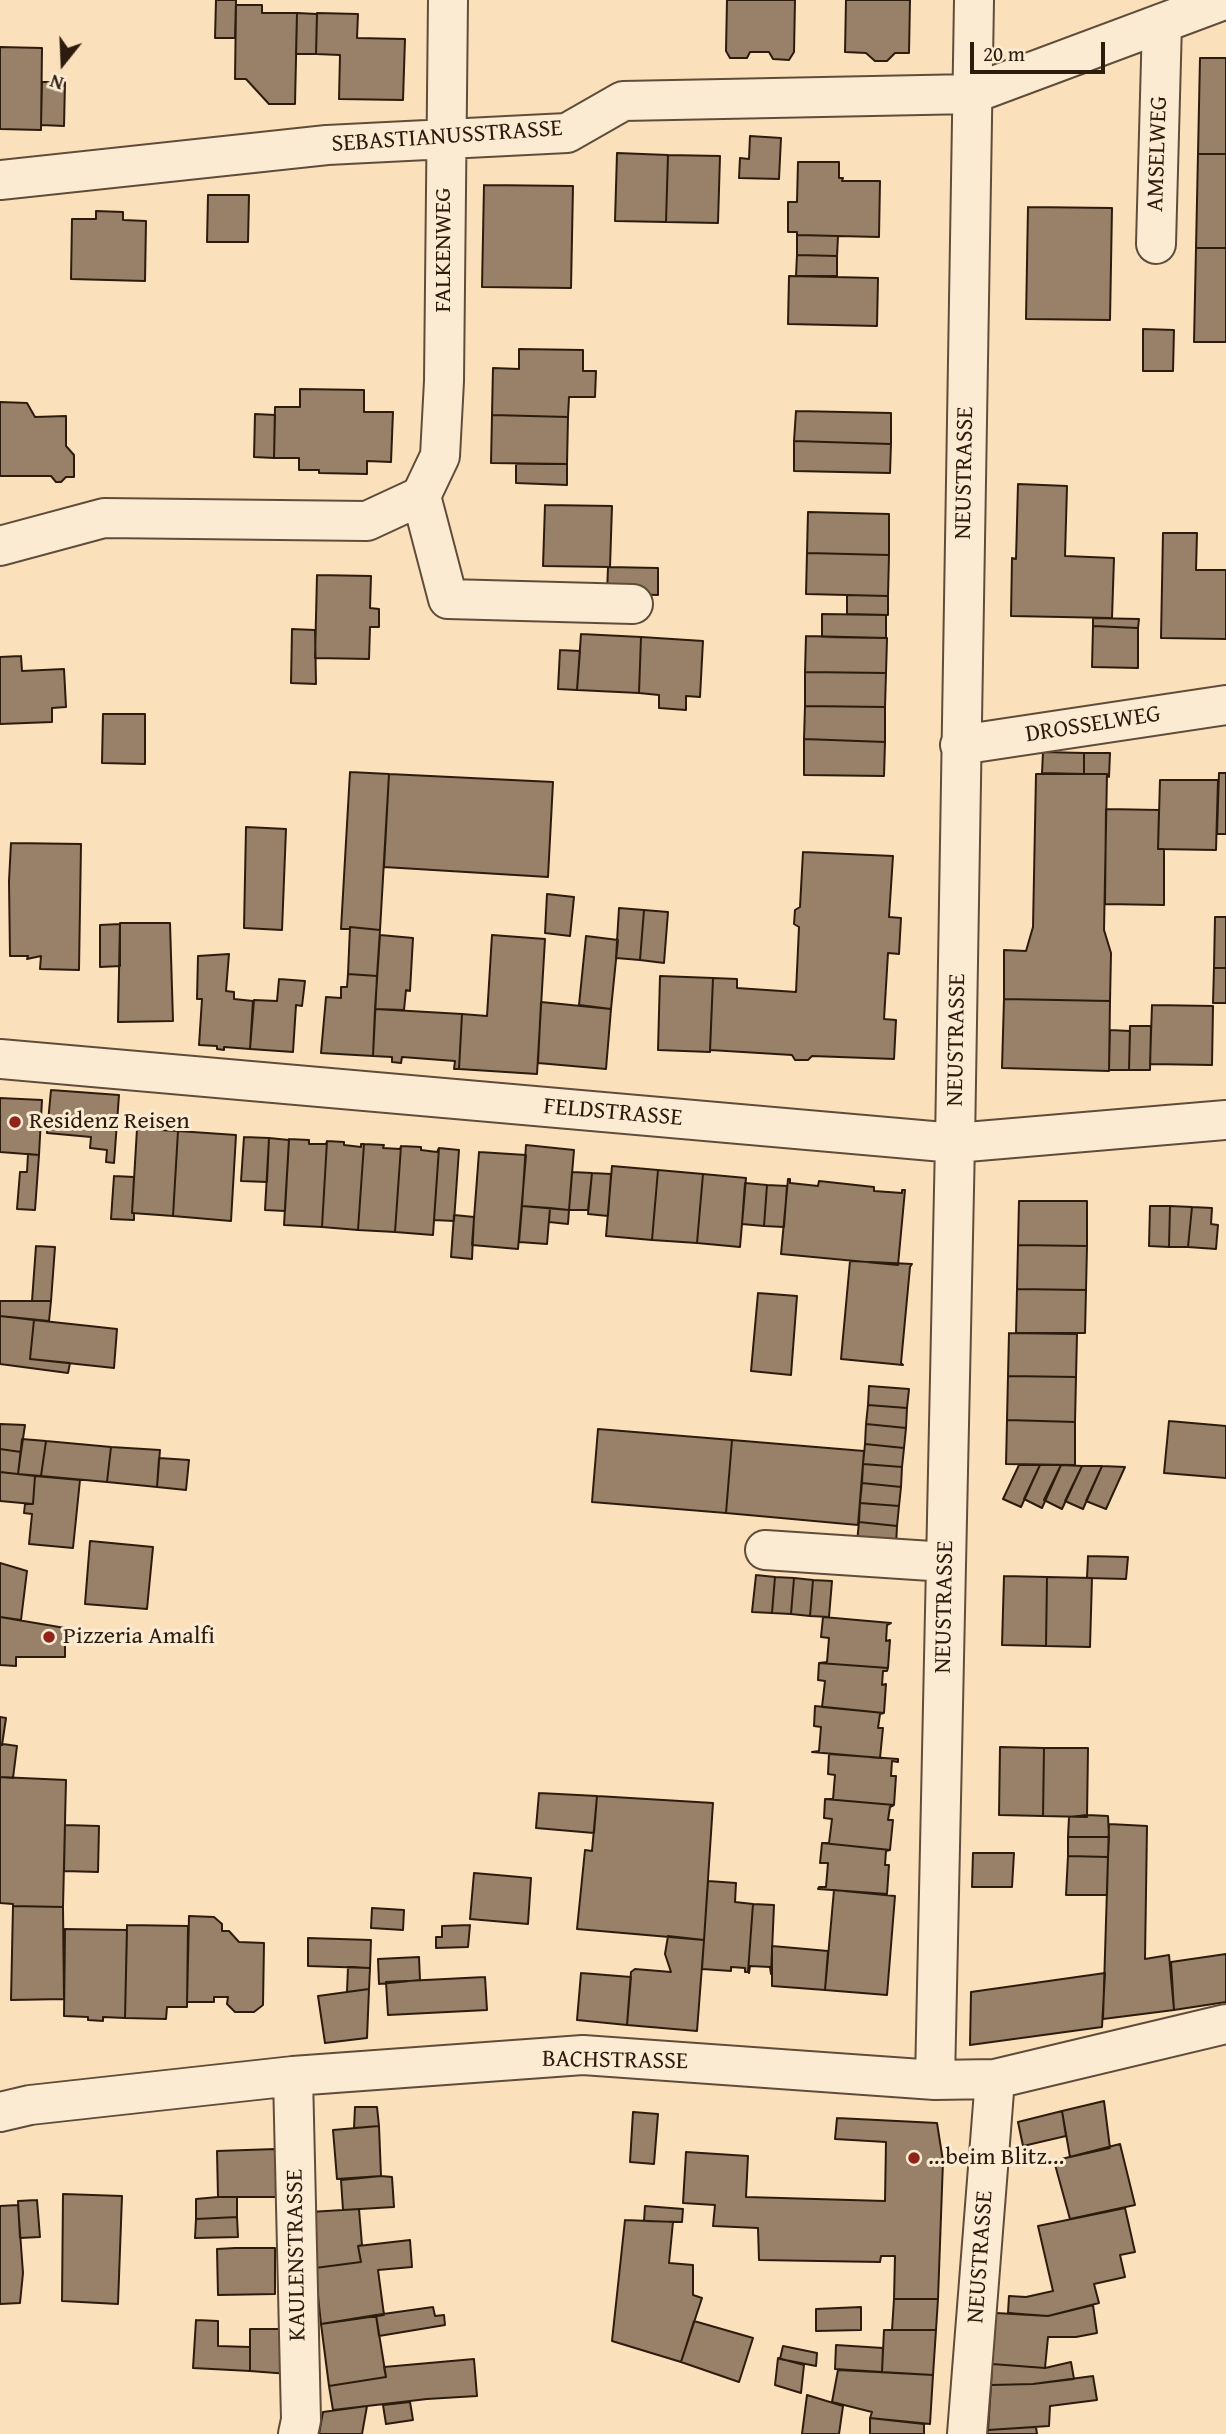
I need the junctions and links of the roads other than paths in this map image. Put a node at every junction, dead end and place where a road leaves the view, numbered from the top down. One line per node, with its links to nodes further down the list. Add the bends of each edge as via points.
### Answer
1 (447, 0): 6 (street, FALKENWEG)
2 (974, 0): 5 (street, NEUSTRASSE)
3 (1224, 0): 4 (street)
4 (1162, 23): 5 (street); 8 (street, AMSELWEG)
5 (972, 94): 6 (street, SEBASTIANUSSTRASSE, via 623,101 566,133); 13 (street, NEUSTRASSE)
6 (444, 138): 7 (street, SEBASTIANUSSTRASSE, via 327,145); 9 (street, FALKENWEG, via 440,456)
7 (0, 180)
8 (1156, 244)
9 (421, 496): 10 (street, via 367,521 104,517); 11 (street, via 448,599)
10 (0, 546)
11 (633, 604)
12 (1226, 705): 13 (street, DROSSELWEG)
13 (960, 745): 16 (street, NEUSTRASSE)
14 (0, 1059): 16 (street, FELDSTRASSE)
15 (1226, 1120): 16 (street, FELDSTRASSE)
16 (955, 1143): 18 (street, NEUSTRASSE)
17 (765, 1550): 18 (street)
18 (946, 1562): 22 (street, NEUSTRASSE)
19 (1226, 2024): 21 (street, BACHSTRASSE)
20 (293, 2076): 22 (street, BACHSTRASSE, via 583,2055); 23 (street, BACHSTRASSE); 24 (street, KAULENSTRASSE)
21 (995, 2079): 22 (street, BACHSTRASSE); 25 (street, NEUSTRASSE)
22 (935, 2080)
23 (0, 2112)
24 (298, 2434)
25 (967, 2434)

